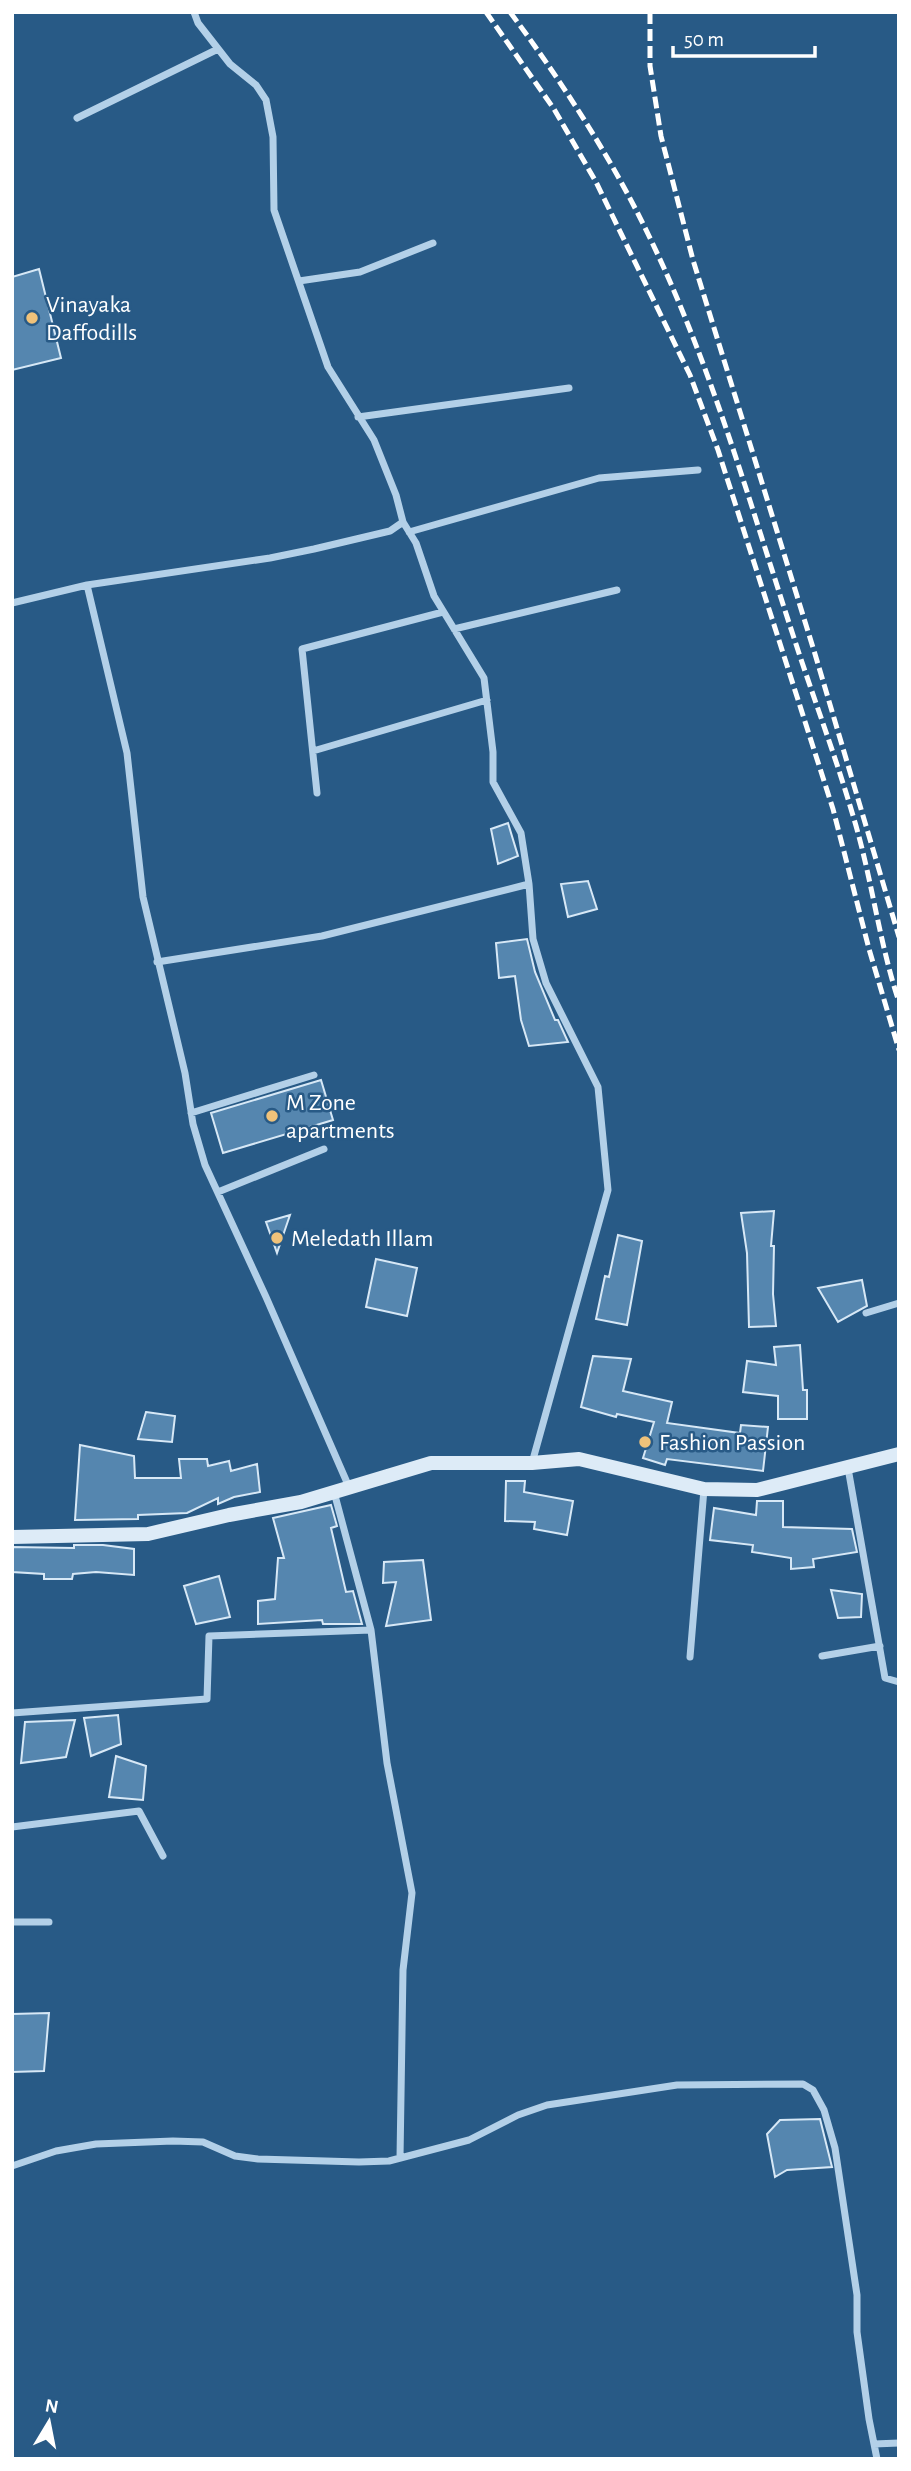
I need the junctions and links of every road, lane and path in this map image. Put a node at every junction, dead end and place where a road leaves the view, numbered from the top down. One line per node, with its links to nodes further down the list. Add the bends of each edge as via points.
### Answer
1 (194, 12): 2 (street)
2 (218, 49): 3 (street); 5 (street, via 257,85 266,100 273,137 274,211)
3 (77, 118)
4 (433, 243): 5 (street, via 360,272)
5 (299, 281): 7 (street, via 328,367)
6 (569, 388): 7 (street)
7 (358, 417): 9 (street, via 374,440)
8 (698, 470): 10 (street, via 599,478)
9 (403, 522): 10 (street); 11 (street, via 390,531 314,550)
10 (409, 531): 14 (street)
11 (87, 585): 13 (street); 20 (street, via 127,753 139,880)
12 (617, 590): 15 (street)
13 (12, 603)
14 (443, 612): 15 (street); 17 (street, via 302,649)
15 (454, 629): 16 (street, via 484,678)
16 (487, 700): 17 (street); 19 (street, via 493,782 522,833)
17 (313, 751): 18 (street)
18 (317, 793)
19 (530, 884): 20 (street, via 322,936); 28 (street, via 533,939 546,983 598,1087 608,1190)
20 (157, 962): 22 (street)
21 (314, 1075): 22 (street)
22 (191, 1113): 24 (street, via 205,1165)
23 (324, 1149): 24 (street)
24 (218, 1192): 30 (street)
25 (899, 1303): 26 (street)
26 (866, 1313)
27 (899, 1454): 29 (main road)
28 (532, 1463): 30 (main road, via 431,1463); 31 (main road, via 579,1458)
29 (848, 1468): 31 (main road, via 757,1490); 35 (street)
30 (349, 1487): 32 (main road)
31 (704, 1489): 37 (street)
32 (334, 1492): 33 (main road, via 148,1534); 34 (street)
33 (12, 1537)
34 (370, 1630): 39 (street, via 209,1636 207,1699); 44 (street, via 387,1763 412,1894 403,1970)
35 (880, 1646): 36 (street); 38 (street, via 884,1678)
36 (822, 1656)
37 (690, 1657)
38 (899, 1682)
39 (12, 1713)
40 (12, 1826): 41 (street, via 139,1811)
41 (163, 1856)
42 (12, 1922): 43 (street)
43 (49, 1922)
44 (400, 2158): 45 (street, via 286,2161 235,2156 203,2142 173,2141 96,2144); 47 (street, via 469,2140 518,2115 560,2103 677,2085 803,2084 813,2090 835,2148)
45 (12, 2166)
46 (899, 2443): 47 (street)
47 (874, 2444): 48 (street)
48 (877, 2459)

